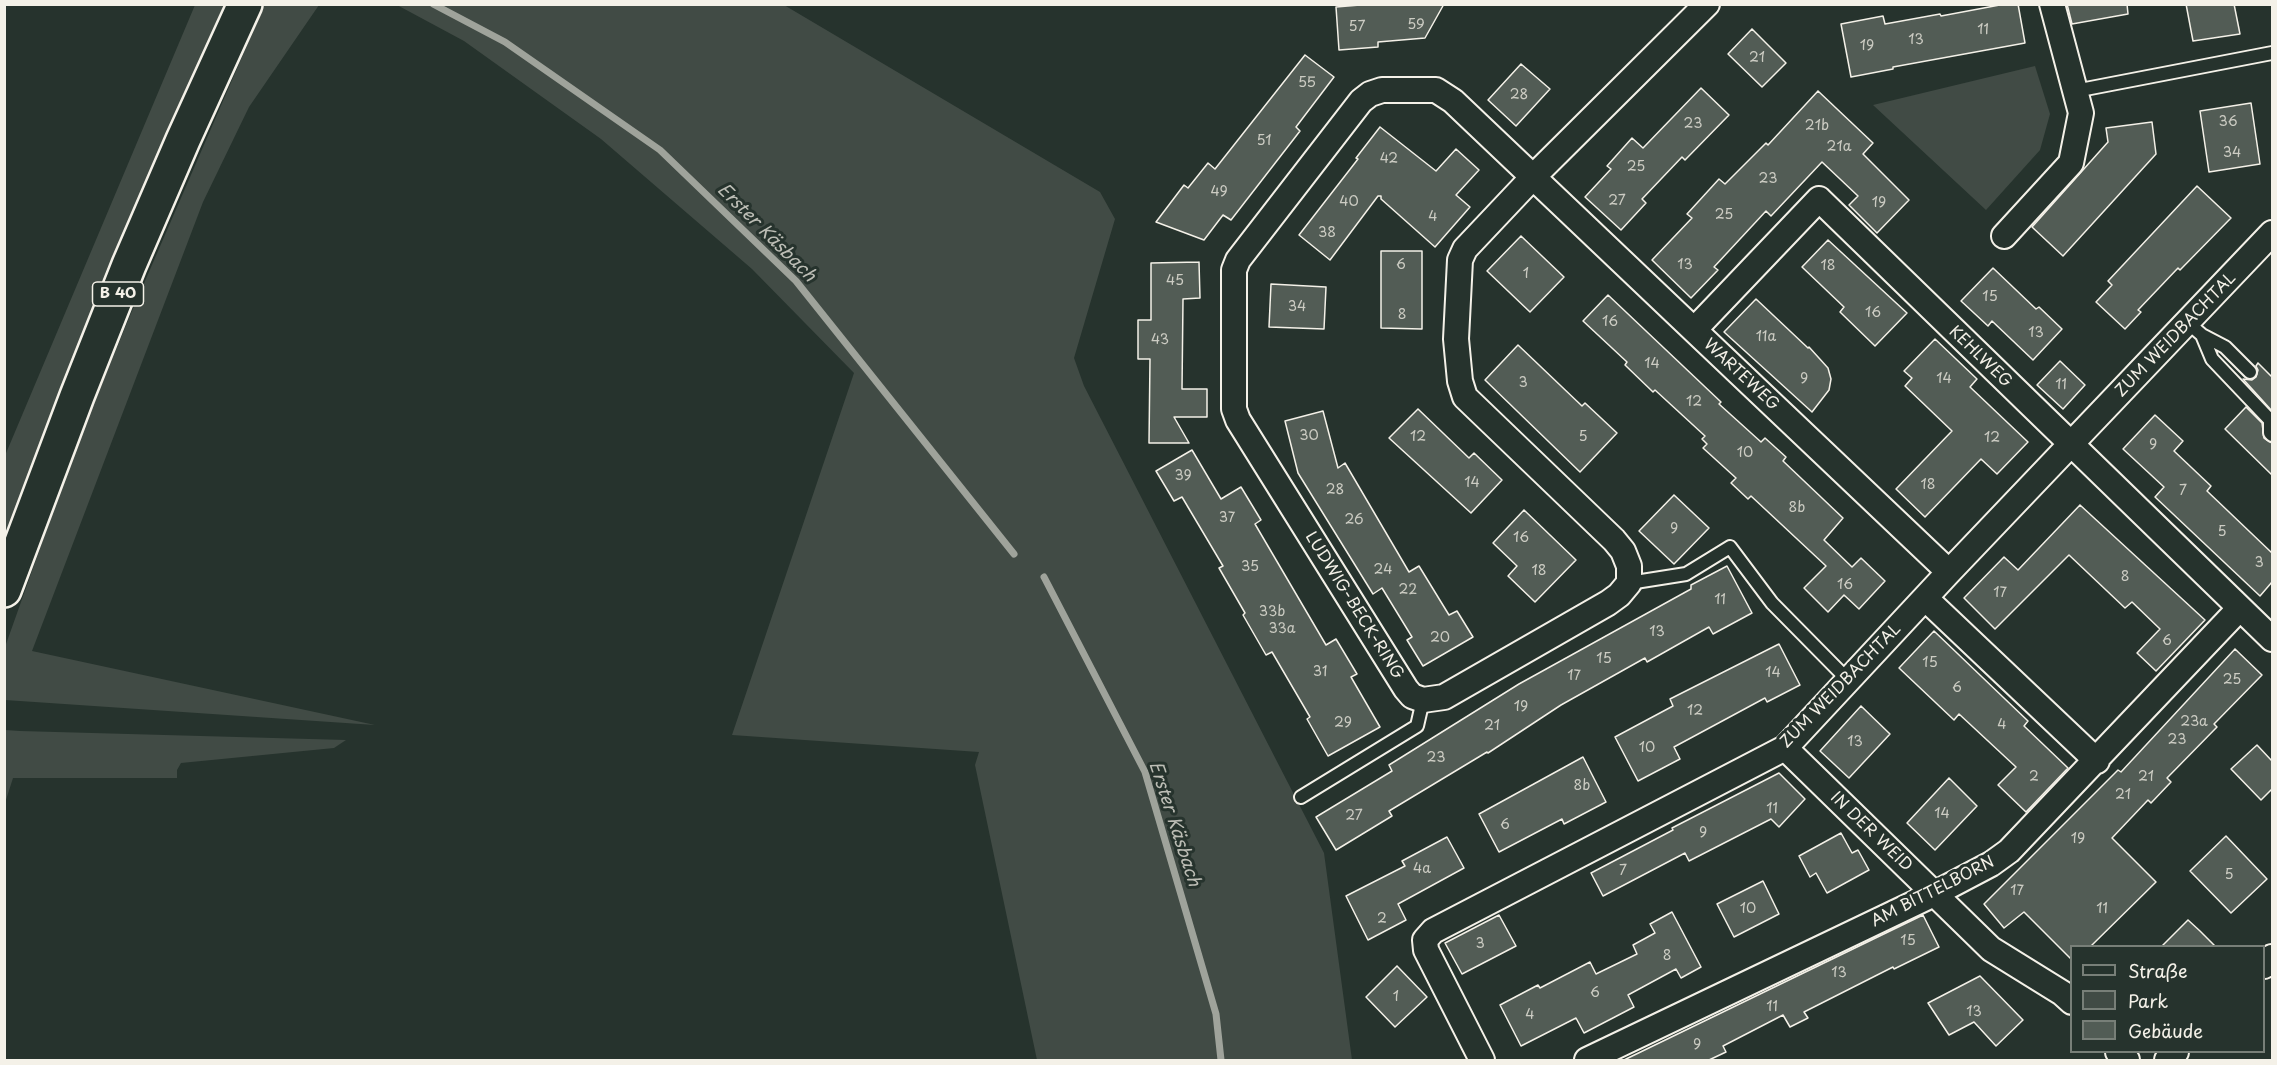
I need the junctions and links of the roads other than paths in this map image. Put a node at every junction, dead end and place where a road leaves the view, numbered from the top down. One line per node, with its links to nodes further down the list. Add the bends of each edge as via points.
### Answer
1 (245, 4): 16 (main road, B 40, via 129,265)
2 (1707, 4): 6 (street)
3 (2052, 4): 5 (street)
4 (2272, 53): 5 (lane)
5 (2075, 91): 8 (street, via 2081,112 2072,163)
6 (1533, 177): 10 (street, WARTEWEG); 15 (street, via 1465,249 1460,260 1456,339 1460,381 1465,397 1614,540 1629,566); 21 (street, LUDWIG-BECK-RING, via 1453,101 1436,90 1382,90 1361,101 1245,250 1234,270 1234,409 1238,420 1406,689)
7 (2272, 233): 9 (street, ZUM WEIDBACHTAL)
8 (2004, 236)
9 (2194, 328): 11 (lane, via 2225,347); 12 (lane, via 2212,359 2270,420); 13 (street, ZUM WEIDBACHTAL)
10 (1694, 330): 13 (street, KEHLWEG, via 1819,199); 14 (street, WARTEWEG)
11 (2250, 372)
12 (2272, 435)
13 (2072, 446): 14 (street, ZUM WEIDBACHTAL); 18 (street, KEHLWEG)
14 (1949, 572): 17 (street, ZUM WEIDBACHTAL)
15 (1629, 583): 20 (lane, via 1686,573 1730,547 1772,603); 21 (street, via 1608,603 1444,697)
16 (4, 590)
17 (1925, 598): 20 (street, ZUM WEIDBACHTAL); 23 (street)
18 (2239, 609): 19 (street, KEHLWEG); 23 (street, AM BITTELBORN)
19 (2272, 639)
20 (1848, 680): 22 (street, ZUM WEIDBACHTAL)
21 (1423, 700): 24 (lane, via 1417,726)
22 (1785, 748): 25 (street, IN DER WEID); 27 (street, ZUM WEIDBACHTAL, via 1433,931 1425,940 1426,950)
23 (2097, 761): 25 (street, AM BITTELBORN, via 2009,851)
24 (1301, 797)
25 (1934, 894): 26 (street, IN DER WEID, via 1991,949); 28 (street, AM BITTELBORN)
26 (2070, 1000)
27 (1482, 1060)
28 (1587, 1060)

